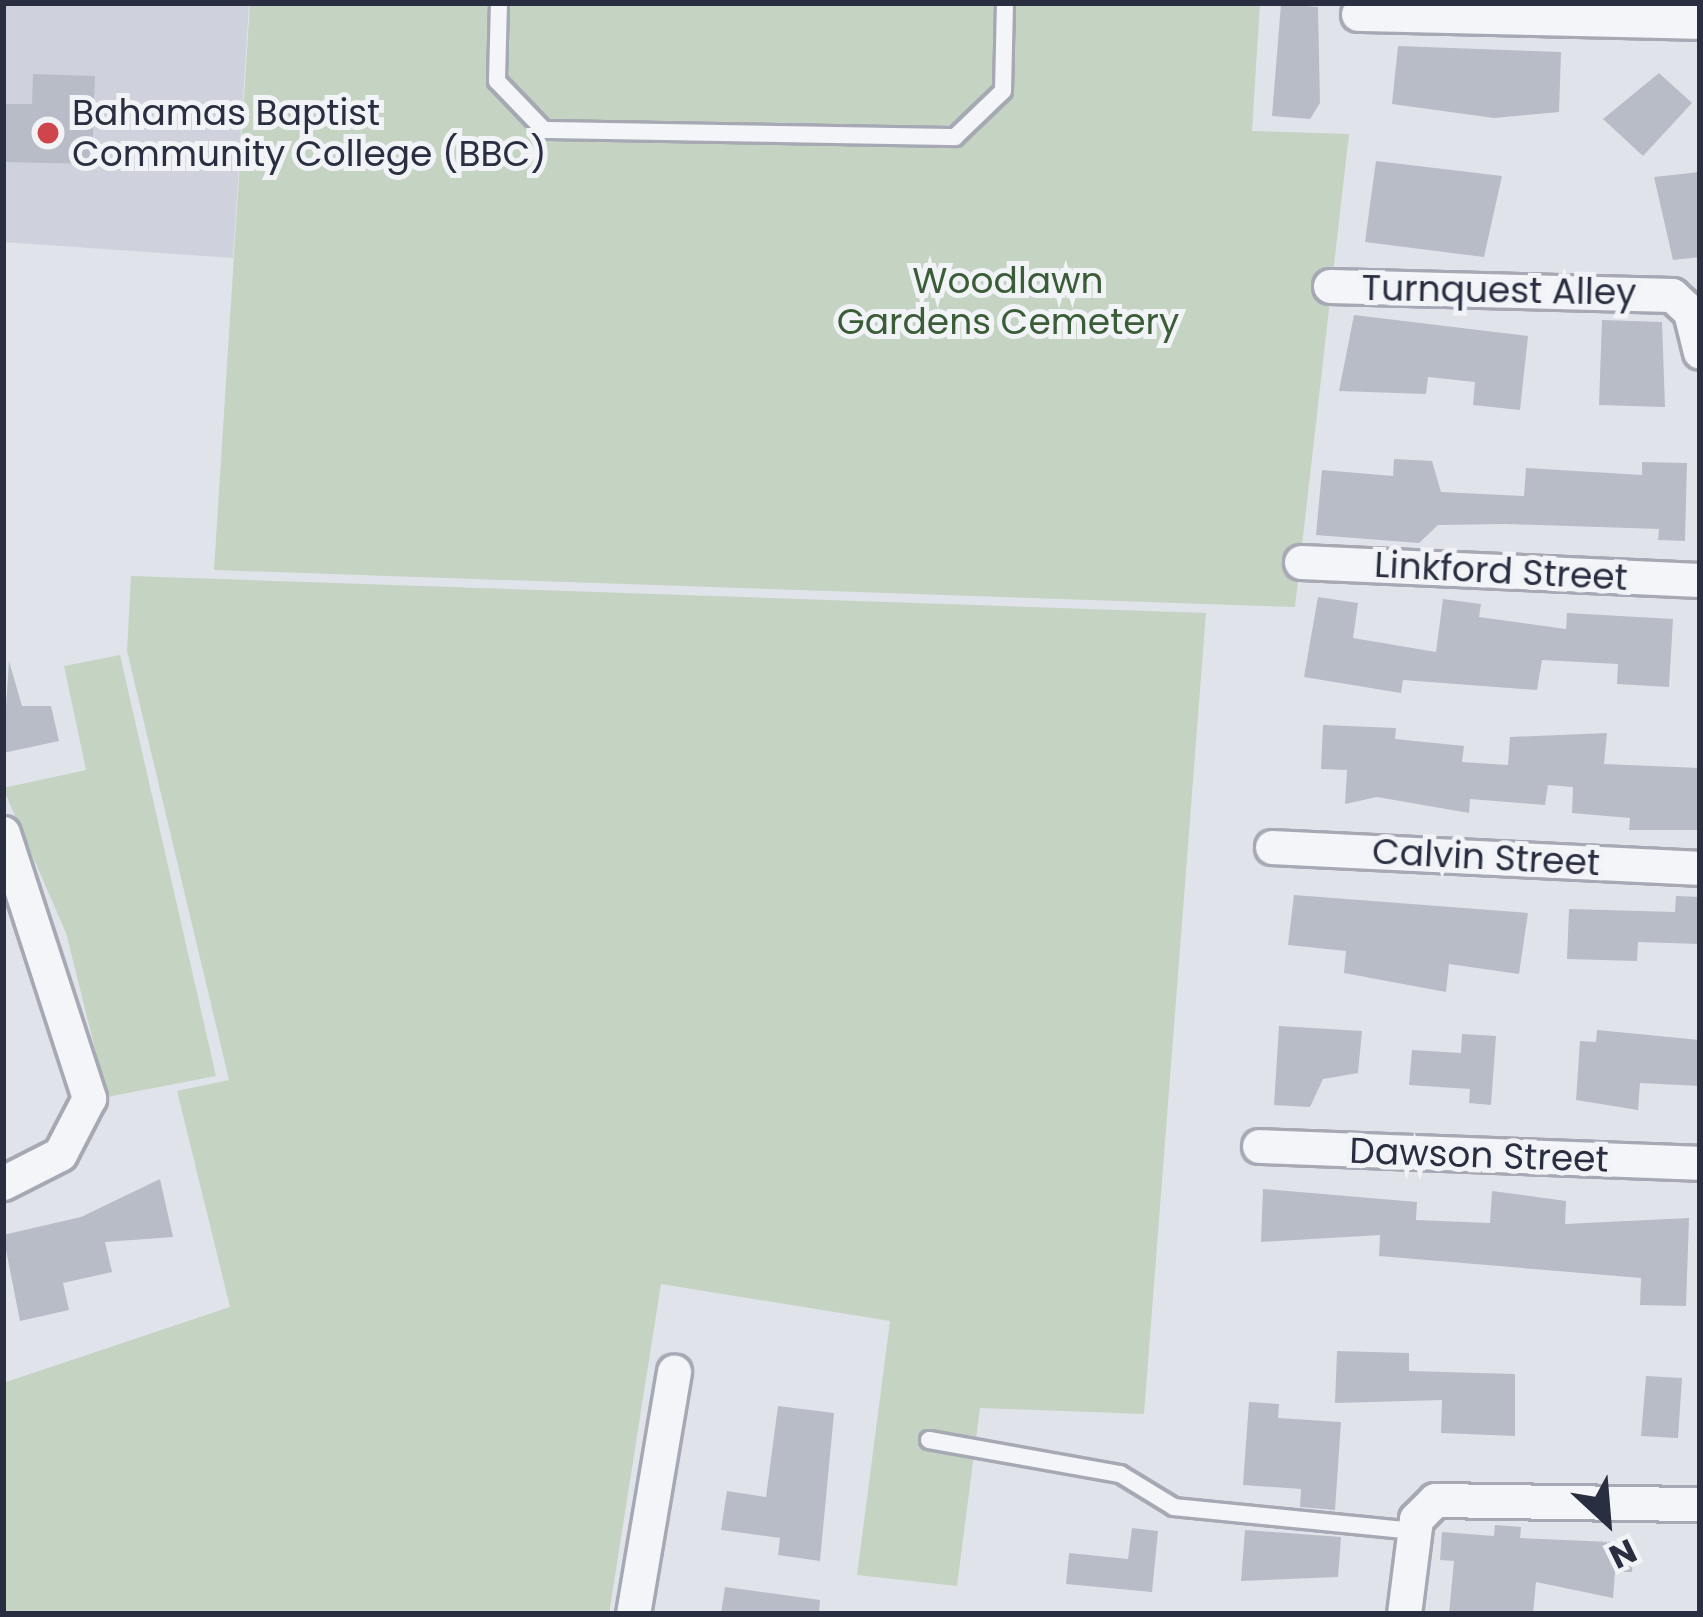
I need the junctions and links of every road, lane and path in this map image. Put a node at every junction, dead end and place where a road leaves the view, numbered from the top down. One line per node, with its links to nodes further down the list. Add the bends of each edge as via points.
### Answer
1 (499, 3): 2 (lane, via 497,81 544,130 955,137 1003,91)
2 (1005, 3)
3 (1358, 14): 4 (street)
4 (1700, 22)
5 (1330, 286): 6 (street, Turnquest Alley, via 1672,295 1690,312)
6 (1700, 352)
7 (1301, 562): 8 (street, Linkford Street)
8 (1700, 580)
9 (3, 832): 14 (street, via 89,1098 60,1154)
10 (1272, 847): 11 (street, Calvin Street)
11 (1700, 868)
12 (1259, 1146): 13 (street, Dawson Street)
13 (1700, 1163)
14 (3, 1183)
15 (674, 1371): 19 (street)
16 (929, 1440): 18 (lane, via 1120,1474 1174,1507)
17 (1700, 1504): 18 (street, via 1451,1496 1424,1507)
18 (1414, 1531): 20 (street)
19 (633, 1614)
20 (1404, 1614)

